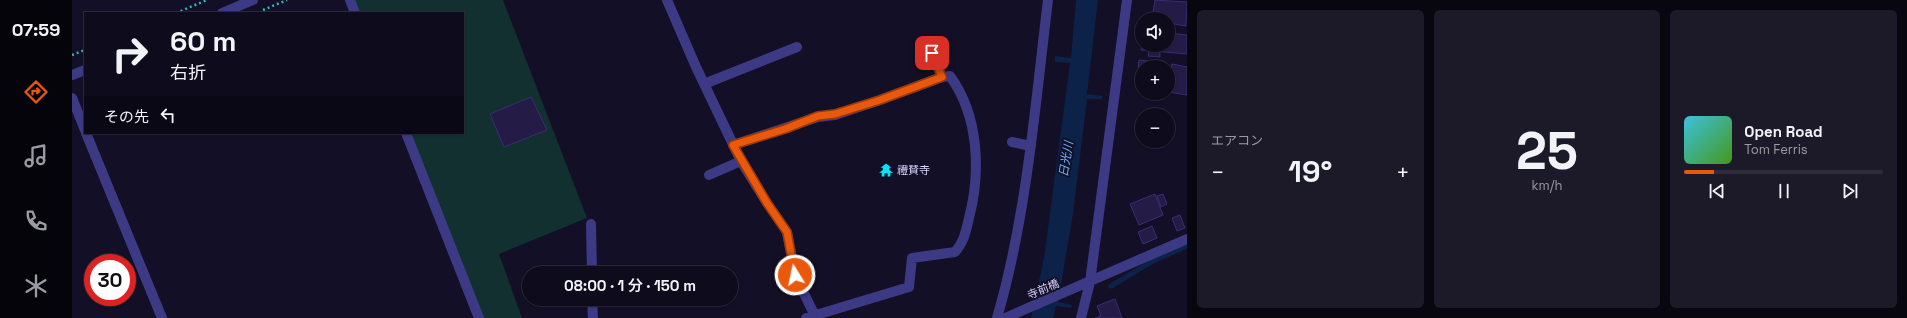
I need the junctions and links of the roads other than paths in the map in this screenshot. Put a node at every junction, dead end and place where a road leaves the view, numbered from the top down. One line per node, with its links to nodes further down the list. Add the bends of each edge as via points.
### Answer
1 (253, 0): 6 (street)
2 (350, 0): 7 (street)
3 (667, 0): 13 (street)
4 (1048, 0): 20 (street)
5 (1127, 0): 26 (street)
6 (224, 12)
7 (355, 12)
8 (927, 41): 12 (street)
9 (797, 47): 13 (street)
10 (84, 70): 11 (street)
11 (72, 75)
12 (942, 77): 19 (street, via 880,100 835,114 818,116); 28 (street, via 950,76 958,86 970,119 976,149 973,200 963,243 955,252 912,258 909,287)
13 (704, 84): 19 (street)
14 (72, 98): 15 (street)
15 (84, 128)
16 (86, 134): 29 (street)
17 (406, 134): 30 (street)
18 (1012, 142): 20 (street)
19 (733, 145): 21 (street)
20 (1031, 146): 32 (street, via 1011,271)
21 (742, 161): 22 (street); 28 (street, via 787,232 795,275)
22 (709, 175)
23 (591, 224): 25 (street)
24 (1187, 239): 26 (street, 寺前橋)
25 (592, 266)
26 (1090, 282): 33 (street, 寺前橋); 34 (street)
27 (592, 306): 31 (street)
28 (813, 317)
29 (162, 318)
30 (479, 318)
31 (593, 318)
32 (998, 318)
33 (1005, 318)
34 (1081, 318)

